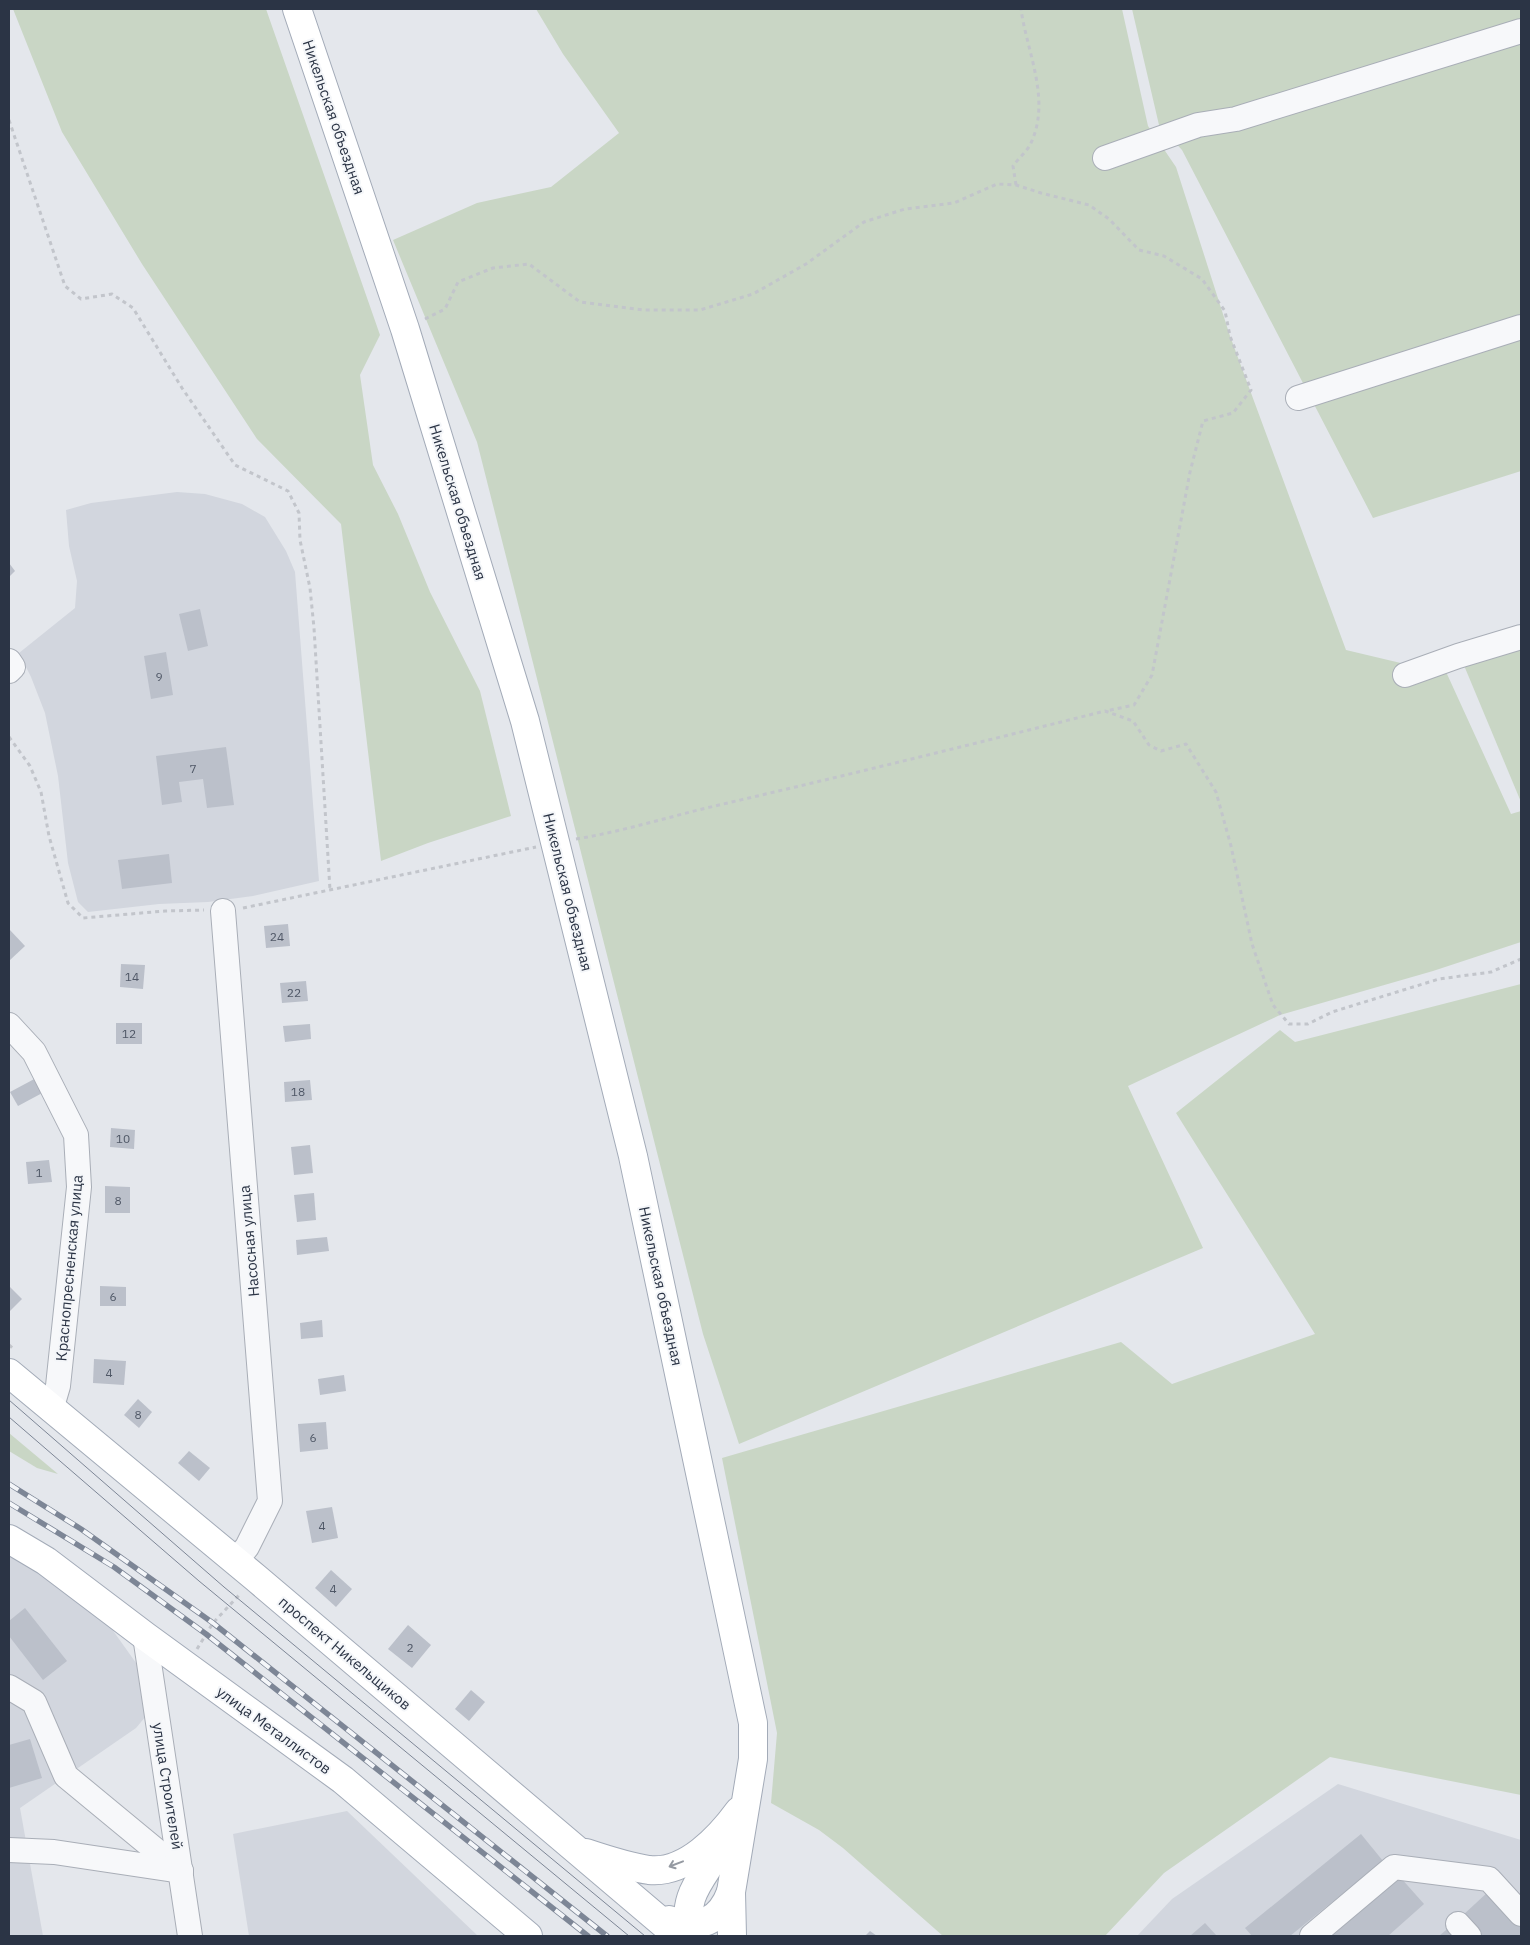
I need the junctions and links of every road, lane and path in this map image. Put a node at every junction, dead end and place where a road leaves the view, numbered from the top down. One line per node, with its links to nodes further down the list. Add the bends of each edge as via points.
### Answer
1 (297, 9): 8 (main road, Никельская объездная)
2 (1021, 9): 6 (path, via 1040,98 1038,124 1030,146 1013,166)
3 (1521, 32): 5 (street, via 1236,119 1198,125)
4 (9, 120): 15 (path, via 64,286 81,299 112,294 133,308 235,465 288,491 299,513 300,540 313,620)
5 (1105, 158)
6 (1016, 185): 8 (path, via 997,184 954,203 905,209 864,222 806,264 753,294 700,310 643,310 580,302 529,264 493,268 458,282 446,309); 12 (path, via 1089,205 1109,219 1139,250 1164,256 1202,280 1225,311 1230,336 1251,390 1234,413 1202,421 1152,675 1134,705)
7 (1521, 327): 9 (street)
8 (405, 329): 14 (main road, Никельская объездная, via 526,721)
9 (1298, 398)
10 (1521, 637): 11 (street)
11 (1405, 675)
12 (1105, 712): 14 (path, via 712,806 625,830); 17 (path, via 1133,721 1149,745 1160,751 1186,744 1216,792 1252,944 1273,1005 1288,1024 1308,1024 1332,1012 1439,979 1491,972)
13 (9, 737): 16 (path, via 30,766 41,792 49,836 68,902 84,918 165,911)
14 (555, 842): 15 (path); 26 (main road, Никельская объездная, via 633,1156 753,1723 753,1759)
15 (330, 890): 16 (path)
16 (222, 911): 22 (street, Насосная улица, via 270,1501 247,1547)
17 (1521, 959)
18 (9, 1025): 20 (street, Краснопресненская улица, via 34,1052 76,1135 79,1187 58,1386)
19 (9, 1373): 20 (main road, проспект Никельщиков)
20 (51, 1410): 22 (main road, проспект Никельщиков)
21 (9, 1539): 23 (main road, улица Металлистов, via 46,1561)
22 (245, 1569): 24 (path); 28 (main road, проспект Никельщиков)
23 (145, 1636): 24 (main road, улица Металлистов); 29 (street, улица Строителей)
24 (186, 1666): 34 (main road, улица Металлистов, via 343,1780)
25 (9, 1687): 29 (street, via 34,1702 66,1776)
26 (743, 1803): 28 (main road, one-way to 28, via 712,1841 692,1858 672,1867 651,1870); 30 (main road, Никельская объездная); 32 (main road, via 690,1898)
27 (9, 1850): 29 (street, via 54,1852)
28 (575, 1850): 32 (main road, проспект Никельщиков, via 649,1912)
29 (180, 1871): 33 (street, улица Строителей)
30 (731, 1892): 32 (main road, via 720,1913); 35 (main road)
31 (1521, 1914): 36 (street, via 1489,1878 1394,1867)
32 (685, 1932)
33 (190, 1936)
34 (528, 1936)
35 (732, 1936)
36 (1312, 1936)

